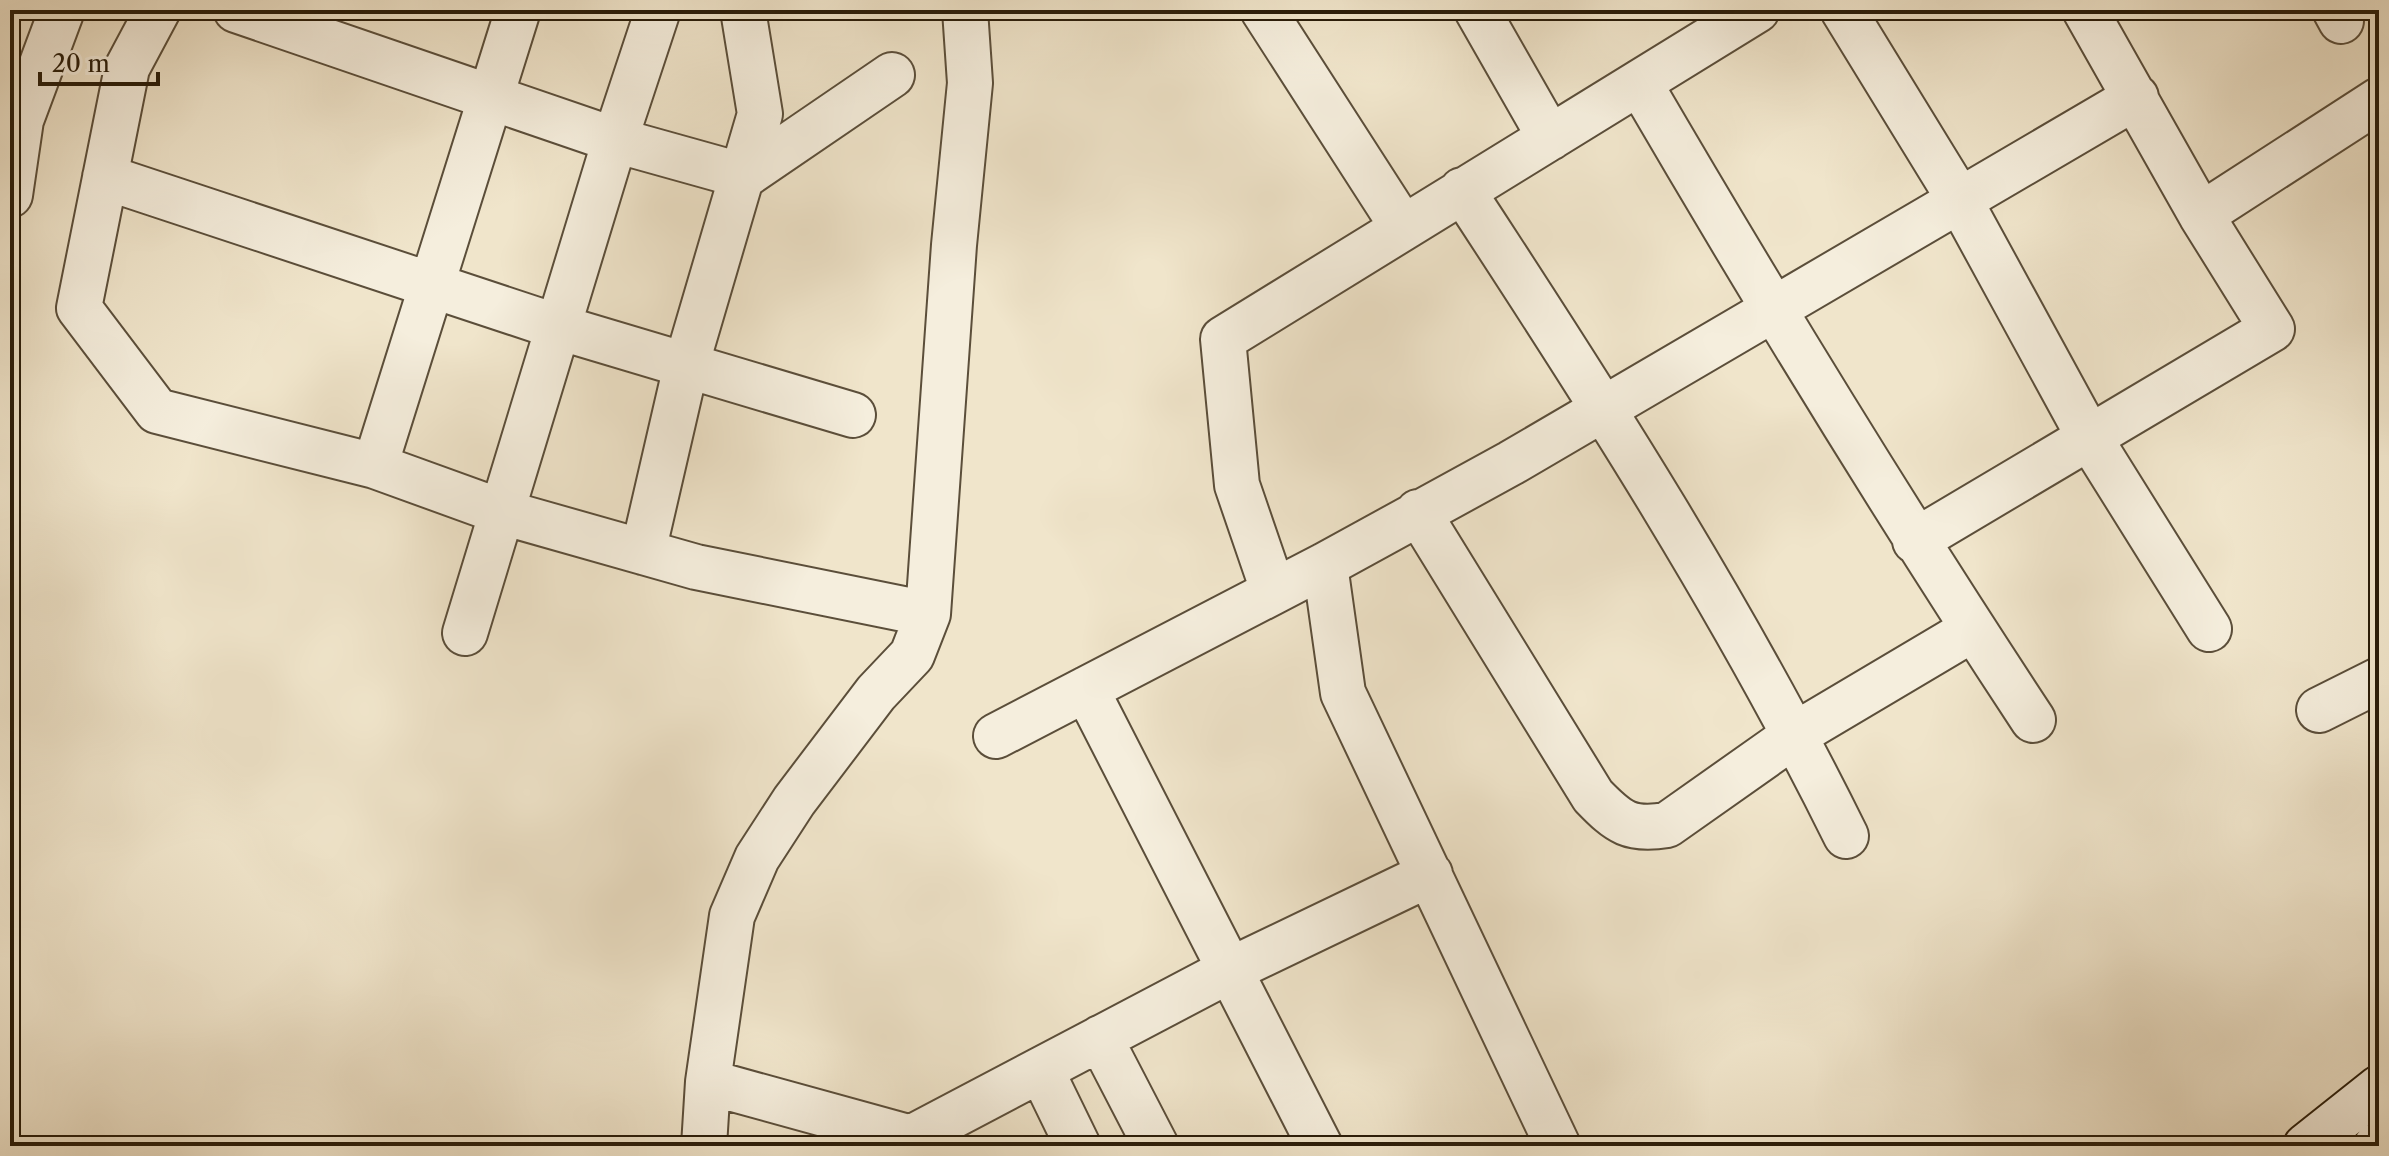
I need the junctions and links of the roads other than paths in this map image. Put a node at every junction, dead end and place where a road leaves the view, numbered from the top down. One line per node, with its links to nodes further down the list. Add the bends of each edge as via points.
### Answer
1 (62, 10): 18 (street)
2 (158, 10): 22 (street, via 127,68)
3 (236, 10): 16 (street)
4 (518, 10): 16 (street)
5 (658, 10): 20 (street)
6 (743, 10): 21 (street, via 760,114)
7 (965, 10): 42 (street, via 970,83)
8 (1263, 10): 27 (street)
9 (1757, 10): 14 (street)
10 (1843, 10): 25 (street)
11 (2085, 10): 15 (street)
12 (1492, 15): 19 (street)
13 (892, 75): 21 (street)
14 (1640, 84): 19 (street); 29 (street)
15 (2136, 97): 25 (street); 26 (street)
16 (490, 98): 20 (street); 28 (street)
17 (2379, 100): 26 (street)
18 (16, 117): 24 (street)
19 (1550, 138): 23 (street)
20 (615, 140): 21 (street); 30 (street)
21 (744, 176): 31 (street)
22 (105, 177): 28 (street); 35 (street, via 79,308 157,411)
23 (1462, 190): 27 (street); 32 (street)
24 (10, 195)
25 (1959, 199): 29 (street); 34 (street)
26 (2201, 215): 34 (street, via 2272,329)
27 (1402, 226): 41 (street, via 1223,339 1237,485)
28 (432, 284): 30 (street); 35 (street)
29 (1772, 309): 32 (street); 38 (street)
30 (558, 327): 31 (street); 36 (street)
31 (686, 366): 33 (street); 39 (street)
32 (1604, 408): 37 (street); 50 (street)
33 (853, 415)
34 (2089, 437): 38 (street); 44 (street)
35 (375, 466): 36 (street)
36 (502, 512): 39 (street); 45 (street)
37 (1418, 512): 40 (street); 50 (street, via 1593,796 1612,816 1642,829 1667,825)
38 (1915, 541): 43 (street)
39 (643, 552): 42 (street)
40 (1325, 565): 41 (street); 53 (street, via 1343,693)
41 (1273, 590): 47 (street)
42 (928, 614): 57 (street, via 912,655 876,693 757,858 732,916)
43 (1973, 629): 49 (street); 50 (street)
44 (2209, 629)
45 (465, 633)
46 (2379, 680): 48 (street)
47 (1086, 689): 51 (street); 54 (street)
48 (2319, 710)
49 (2033, 720)
50 (1796, 734): 52 (street)
51 (996, 736)
52 (1846, 836)
53 (1430, 874): 54 (street); 64 (street)
54 (1230, 970): 55 (street); 63 (street)
55 (1100, 1038): 56 (street); 62 (street)
56 (1041, 1070): 59 (street); 61 (street)
57 (708, 1082): 59 (street); 60 (street)
58 (2379, 1088): 65 (street)
59 (911, 1142)
60 (704, 1146)
61 (1078, 1146)
62 (1156, 1146)
63 (1320, 1146)
64 (1558, 1146)
65 (2306, 1146)

